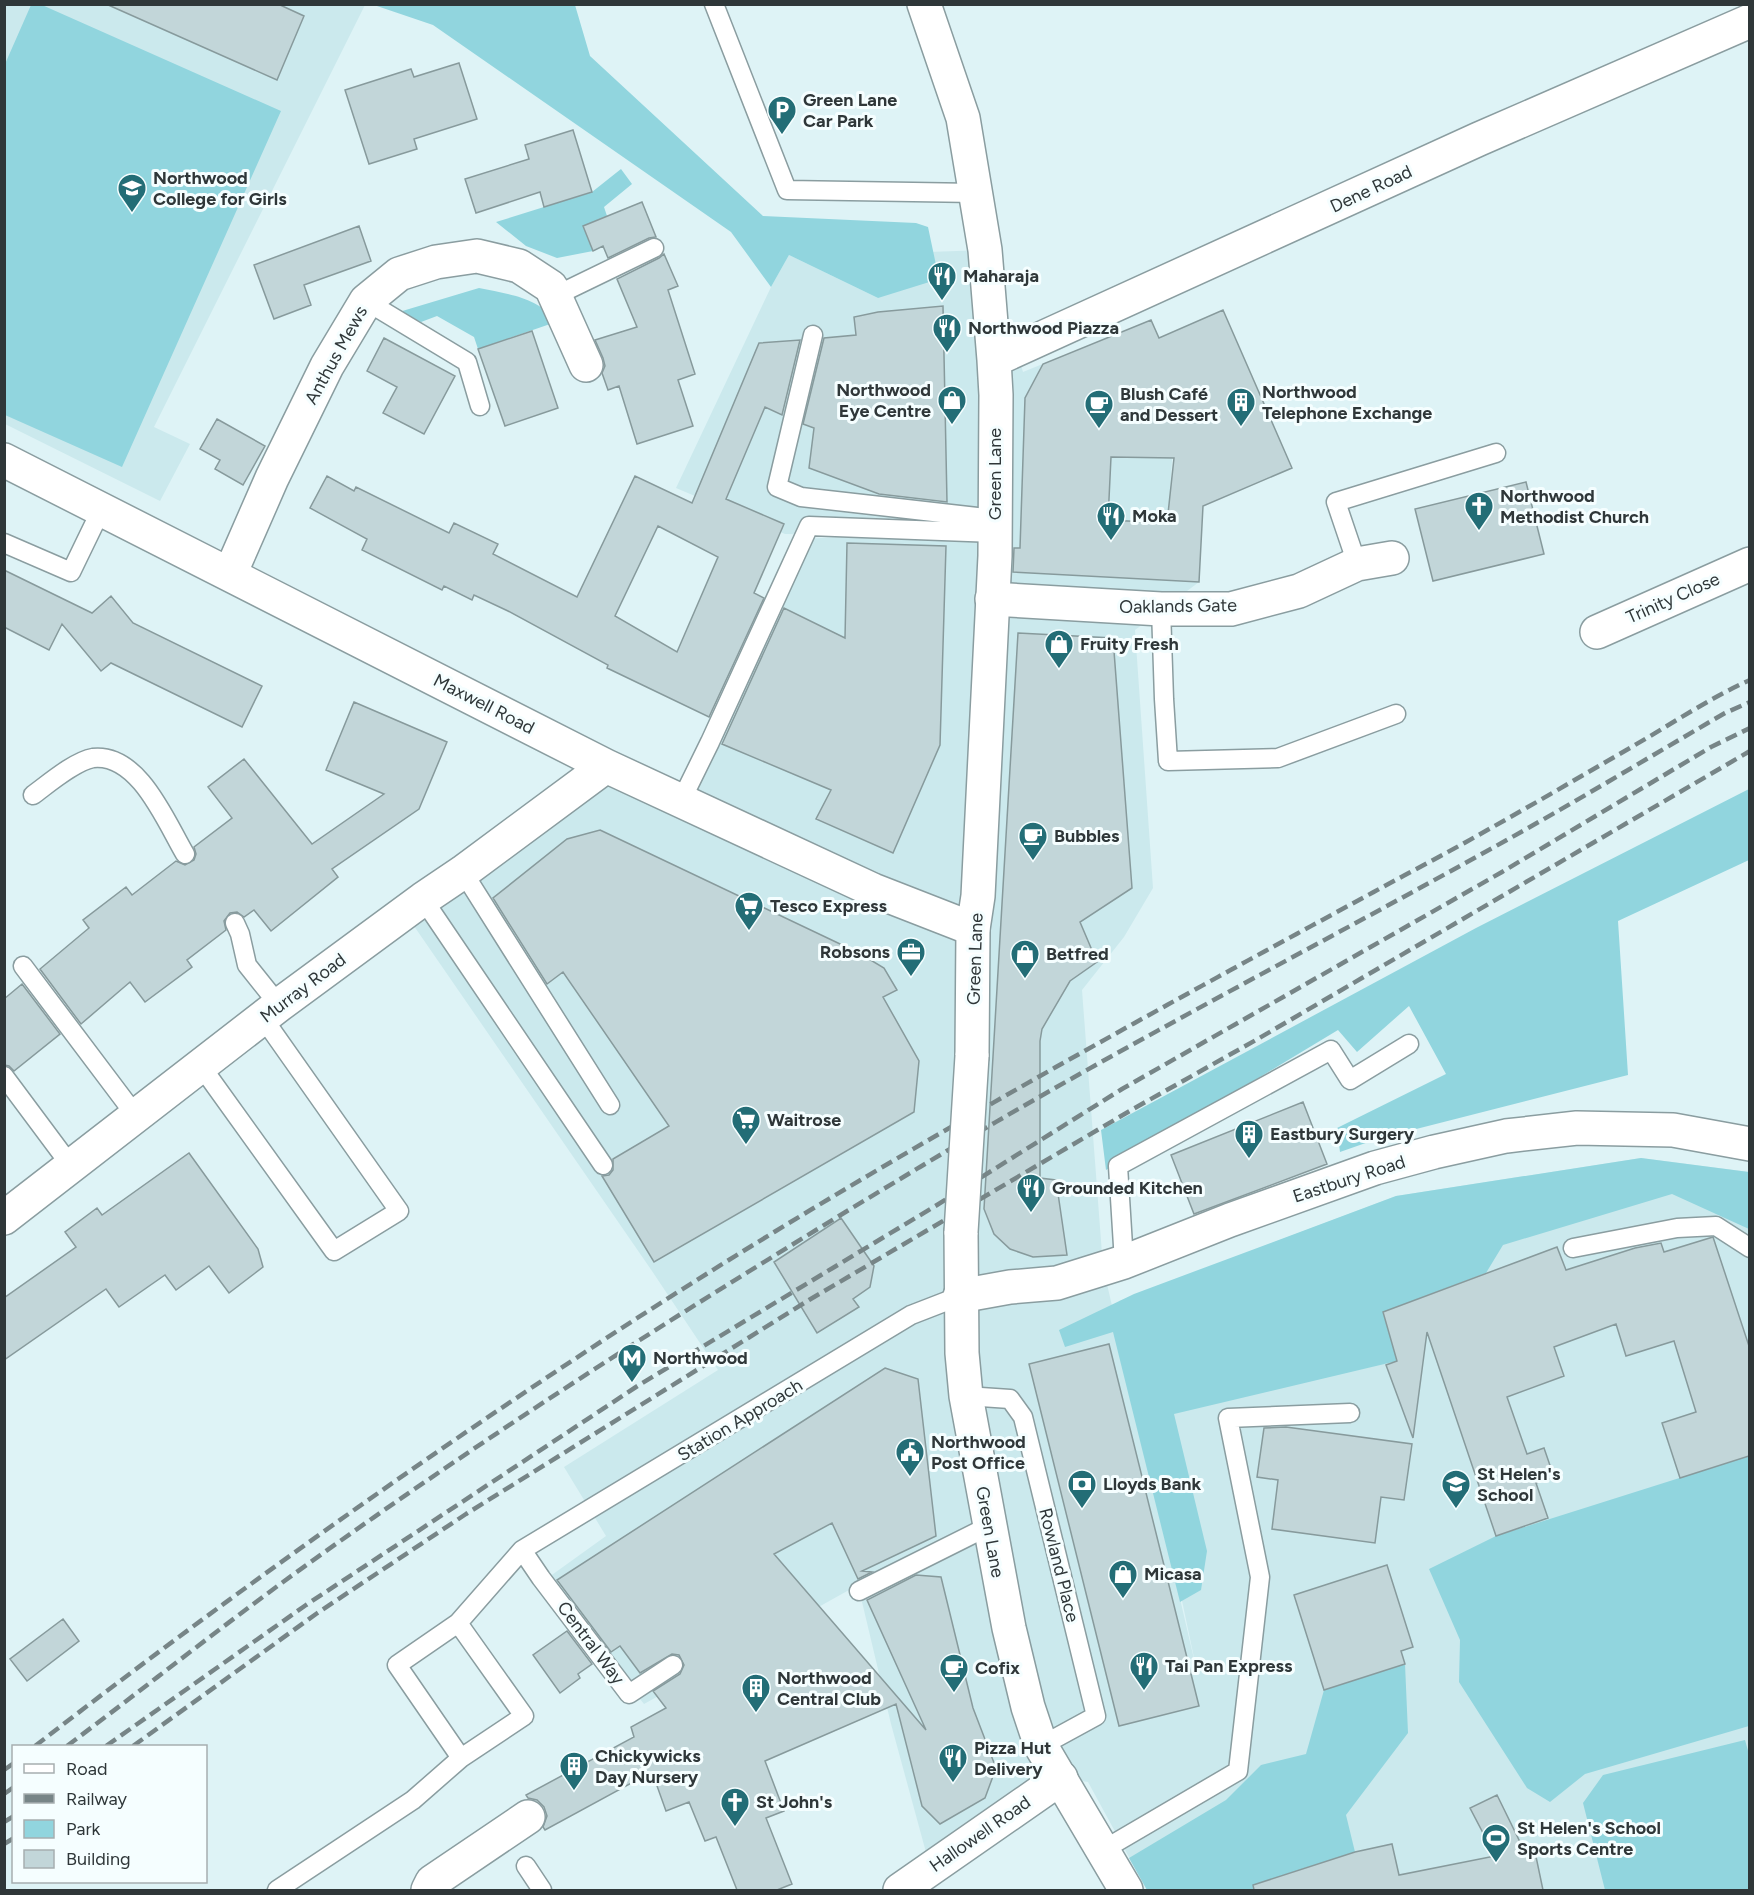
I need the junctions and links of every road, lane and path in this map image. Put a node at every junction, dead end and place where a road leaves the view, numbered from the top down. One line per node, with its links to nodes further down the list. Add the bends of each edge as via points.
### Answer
1 (714, 4): 4 (lane, via 787,190)
2 (924, 4): 4 (street, Green Lane, via 963,118)
3 (1749, 21): 9 (street, Dene Road)
4 (976, 193): 9 (street, Green Lane)
5 (654, 248): 6 (lane)
6 (555, 296): 7 (street, Anthus Mews, via 551,287 519,266 477,256 436,262 399,274); 10 (street, Anthus Mews)
7 (366, 301): 11 (lane, via 467,362); 20 (street, Anthus Mews, via 327,366)
8 (813, 335): 15 (lane, via 777,487 801,497)
9 (994, 360): 15 (street, Green Lane)
10 (586, 365)
11 (480, 406)
12 (1496, 453): 18 (lane, via 1336,502)
13 (4, 460): 14 (street, Maxwell Road)
14 (101, 510): 16 (lane, via 70,572); 20 (street, Maxwell Road)
15 (995, 526): 21 (street, Green Lane); 27 (lane, via 809,526)
16 (4, 543)
17 (1392, 558): 18 (street, Oaklands Gate)
18 (1357, 564): 22 (street, Oaklands Gate, via 1299,591 1231,609)
19 (1749, 564): 23 (street, Trinity Close)
20 (230, 574): 25 (street, Maxwell Road)
21 (992, 599): 22 (street, Oaklands Gate); 32 (street, Green Lane, via 978,896)
22 (1161, 609): 24 (lane, via 1168,761 1278,758)
23 (1597, 632)
24 (1396, 714)
25 (606, 766): 27 (street, Maxwell Road); 29 (street, Murray Road)
26 (33, 795): 28 (lane, via 79,763 93,758 109,760 126,767 143,783)
27 (681, 801): 32 (street, Maxwell Road, via 882,894)
28 (185, 854)
29 (464, 872): 30 (street, Murray Road); 38 (lane)
30 (423, 899): 34 (street, Murray Road); 41 (lane)
31 (235, 923): 34 (lane, via 247,965)
32 (973, 929): 47 (street, Green Lane, bridge, via 972,1056)
33 (23, 966): 39 (lane)
34 (271, 1011): 36 (street, Murray Road); 36 (lane, via 399,1211 333,1251)
35 (1409, 1044): 46 (lane, via 1350,1080 1331,1050 1118,1166)
36 (201, 1066): 39 (street, Murray Road)
37 (4, 1076): 42 (lane)
38 (610, 1105)
39 (136, 1116): 42 (street, Murray Road)
40 (1749, 1144): 46 (street, Eastbury Road, via 1673,1130 1577,1128 1506,1136 1375,1168)
41 (603, 1165)
42 (71, 1166): 43 (street, Murray Road)
43 (4, 1218)
44 (1573, 1248): 45 (lane, via 1677,1228 1716,1226)
45 (1749, 1248)
46 (1124, 1262): 47 (street, Eastbury Road, via 1057,1283)
47 (960, 1296): 48 (street, Green Lane); 51 (lane, Station Approach, via 911,1315)
48 (966, 1396): 50 (street, Green Lane); 55 (lane, Rowland Place, via 1011,1399 1023,1417 1096,1716)
49 (1350, 1413): 59 (lane, via 1228,1418 1260,1577 1238,1772)
50 (989, 1526): 52 (lane); 55 (street, Green Lane, via 1011,1639)
51 (522, 1550): 53 (lane, Station Approach); 54 (lane, Central Way, via 629,1694)
52 (859, 1591)
53 (459, 1623): 56 (lane, Station Approach, via 397,1665); 56 (lane, via 524,1716)
54 (673, 1665)
55 (1041, 1746): 57 (street, Green Lane)
56 (461, 1758): 61 (lane, via 413,1800)
57 (1061, 1778): 59 (street, Green Lane); 64 (street, Hallowell Road)
58 (528, 1816): 62 (street, via 432,1882)
59 (1103, 1850): 65 (street, Green Lane)
60 (526, 1866): 63 (lane)
61 (277, 1890)
62 (428, 1890)
63 (542, 1890)
64 (900, 1890)
65 (1126, 1890)

